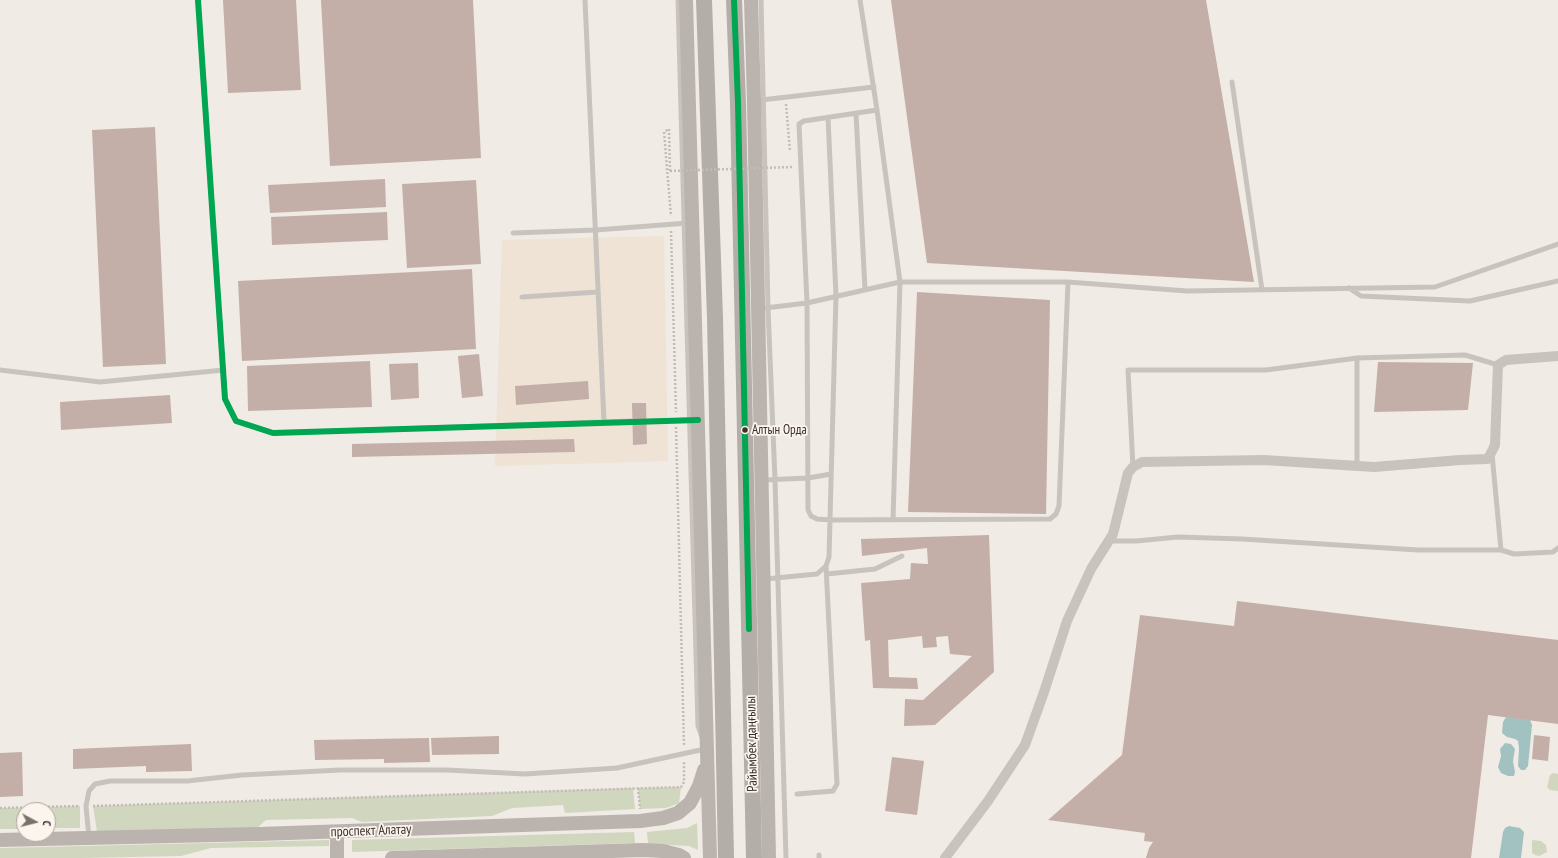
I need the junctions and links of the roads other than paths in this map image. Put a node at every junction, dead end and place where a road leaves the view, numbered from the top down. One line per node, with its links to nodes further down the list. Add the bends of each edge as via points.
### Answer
1 (198, 0): 35 (lane)
2 (585, 0): 17 (lane)
3 (678, 0): 16 (lane)
4 (686, 0): 16 (main road)
5 (704, 0): 64 (highway, via 715,317)
6 (734, 0): 65 (highway, Райымбек даңғылы)
7 (751, 0): 12 (main road)
8 (761, 0): 12 (lane)
9 (860, 0): 11 (lane)
10 (1232, 82): 25 (lane)
11 (874, 87): 12 (lane); 13 (lane)
12 (759, 101): 30 (main road)
13 (877, 110): 14 (lane); 21 (lane)
14 (856, 113): 15 (lane); 24 (lane)
15 (828, 117): 27 (lane); 29 (lane, via 800,124)
16 (688, 223): 17 (lane); 36 (main road)
17 (596, 230): 18 (lane); 26 (lane)
18 (513, 233)
19 (1558, 244): 23 (lane, via 1435,287)
20 (1558, 281): 23 (lane, via 1470,300 1360,296)
21 (900, 282): 22 (lane); 24 (lane); 47 (lane)
22 (1068, 282): 25 (lane, via 1187,291); 47 (lane, via 1059,506 1056,514 1050,518)
23 (1349, 288): 25 (lane)
24 (865, 290): 27 (lane)
25 (1262, 290)
26 (598, 292): 28 (lane); 39 (lane)
27 (836, 296): 29 (lane); 43 (lane)
28 (522, 297)
29 (807, 303): 30 (lane); 44 (lane)
30 (763, 309): 45 (main road)
31 (1558, 356): 33 (street, via 1506,360)
32 (1358, 358): 33 (lane, via 1465,355); 41 (lane); 42 (lane, via 1266,370 1128,370)
33 (1498, 365): 40 (street, via 1495,445)
34 (0, 370): 35 (lane, via 100,382)
35 (224, 370): 39 (lane, via 225,399 236,421 273,433)
36 (694, 420): 38 (lane); 55 (main road)
37 (632, 421): 39 (lane)
38 (647, 421)
39 (604, 422)
40 (1492, 453): 41 (street, via 1488,459); 50 (lane)
41 (1357, 466): 42 (street, via 1264,460 1142,462)
42 (1133, 467): 48 (street, via 1128,473)
43 (831, 474): 44 (lane); 46 (lane)
44 (808, 478): 45 (lane); 46 (lane, via 808,510 811,516)
45 (768, 480): 54 (main road)
46 (831, 520): 47 (lane); 52 (lane, via 829,557)
47 (892, 520)
48 (1109, 541): 50 (lane, via 1178,537 1418,550); 68 (street, via 1091,569 1068,620 1025,745 988,801)
49 (1558, 548): 50 (lane, via 1553,552 1514,554)
50 (1501, 550)
51 (902, 556): 53 (lane, via 875,569)
52 (826, 566): 53 (lane); 54 (lane, via 817,574)
53 (827, 574): 56 (lane, via 837,784 833,790)
54 (770, 579): 66 (main road); 67 (lane)
55 (707, 753): 57 (main road, проспект Алатау, via 699,786 690,803 678,813 663,818 640,821); 58 (lane, via 684,754 617,768 525,774 447,770 340,770 242,775 187,781 110,781 96,784 89,791 86,806); 63 (main road)
56 (797, 794)
57 (336, 832): 58 (main road, проспект Алатау); 60 (main road)
58 (89, 839): 59 (main road, проспект Алатау)
59 (0, 840)
60 (337, 858)
61 (392, 858): 62 (main road, проспект Алатау, via 642,850 663,851)
62 (684, 858)
63 (710, 858)
64 (726, 858)
65 (754, 858)
66 (769, 858)
67 (786, 858)
68 (944, 858)

